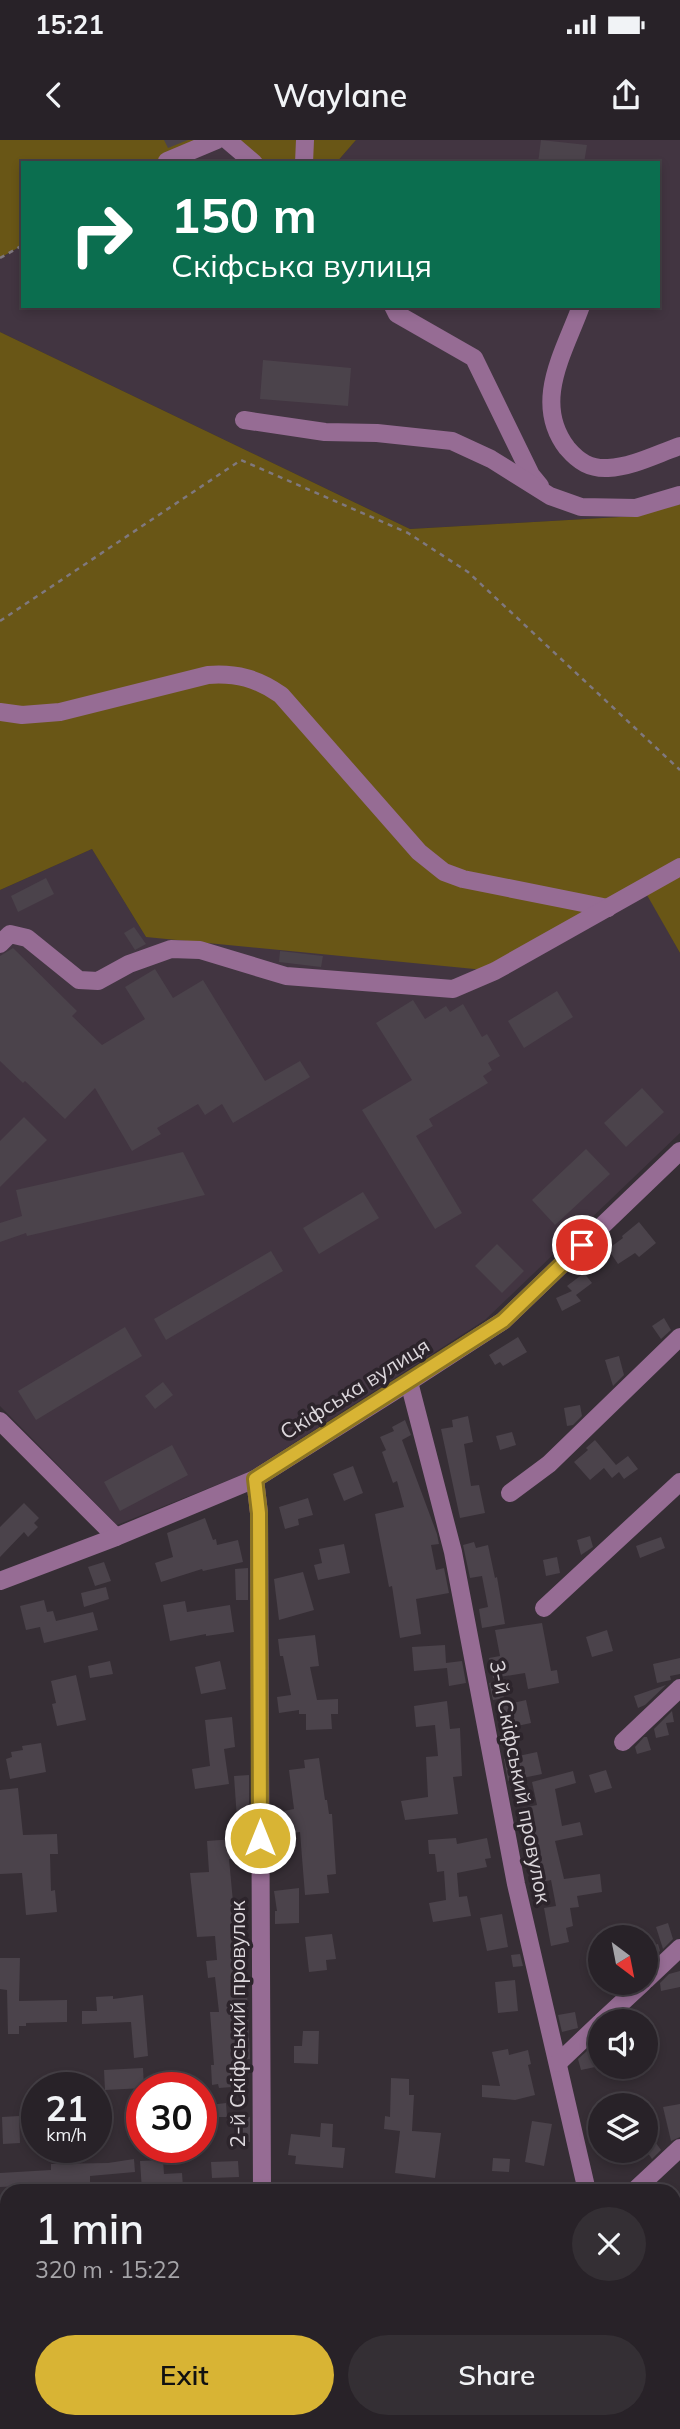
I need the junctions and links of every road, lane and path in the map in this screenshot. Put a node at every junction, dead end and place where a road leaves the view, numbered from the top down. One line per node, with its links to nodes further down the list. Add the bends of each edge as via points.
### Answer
1 (217, 140): 4 (street)
2 (227, 140): 5 (street)
3 (306, 140): 6 (street)
4 (167, 161)
5 (252, 161)
6 (304, 161)
7 (21, 246): 8 (path)
8 (0, 258)
9 (394, 308): 14 (street, via 474,358 531,475)
10 (581, 308): 12 (street, via 550,393 561,439 582,463 605,468)
11 (244, 419): 14 (street, via 325,432 452,441)
12 (680, 446)
13 (680, 495): 14 (street, via 636,508 609,509 581,507)
14 (550, 496)
15 (0, 621): 17 (path, via 241,460 408,533 468,572)
16 (0, 712): 19 (street, via 60,712 208,675 250,678 281,695 419,852 444,872)
17 (680, 770)
18 (680, 867): 19 (street)
19 (608, 908): 20 (street, via 453,989 286,976 200,950 171,949 98,981 79,980 27,938 10,934)
20 (0, 944)
21 (680, 1151): 23 (street, Скіфська вулиця, via 503,1321)
22 (680, 1337): 27 (street, via 549,1464)
23 (409, 1382): 25 (street, Скіфська вулиця); 38 (street, 3-й Скіфський провулок, via 453,1552 516,1884)
24 (0, 1421): 28 (street)
25 (255, 1479): 28 (street, Скіфська вулиця); 40 (street, 2-й Скіфський провулок, via 259,1513)
26 (680, 1482): 30 (street)
27 (510, 1493)
28 (116, 1537): 29 (street, Скіфська вулиця)
29 (0, 1581)
30 (544, 1608)
31 (680, 1688): 32 (street)
32 (623, 1742)
33 (680, 1948): 34 (street)
34 (658, 1968)
35 (629, 1995): 36 (street)
36 (615, 2009)
37 (588, 2034): 38 (street)
38 (558, 2063): 41 (street, 3-й Скіфський провулок)
39 (680, 2148): 42 (street)
40 (262, 2184)
41 (585, 2184)
42 (641, 2184)

